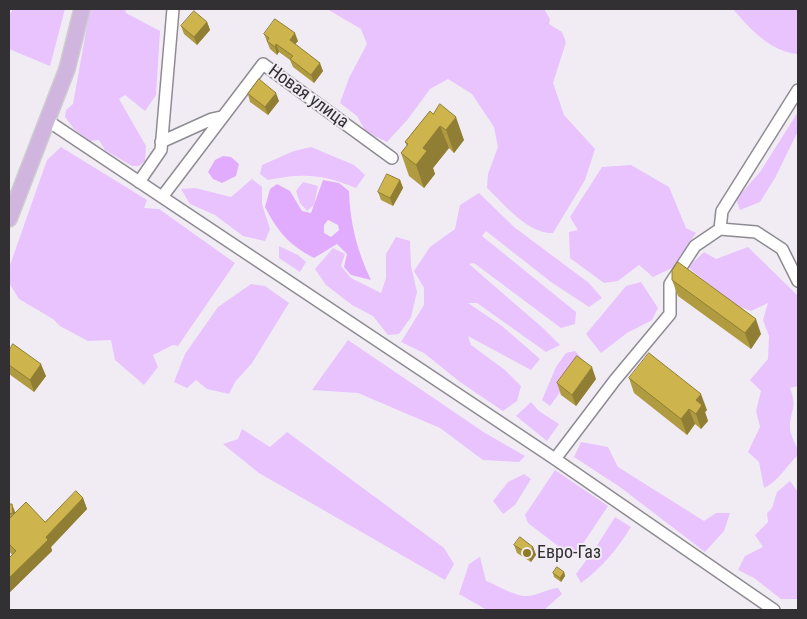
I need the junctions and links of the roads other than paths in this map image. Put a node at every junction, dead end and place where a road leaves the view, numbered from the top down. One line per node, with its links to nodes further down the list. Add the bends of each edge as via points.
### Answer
1 (82, 9): 5 (main road, via 67,69)
2 (174, 9): 6 (street)
3 (798, 90): 11 (street, via 722,210)
4 (221, 117): 6 (street); 7 (street, Новая улица, via 263,64); 9 (street, Новая улица)
5 (48, 121): 8 (street); 10 (main road)
6 (161, 142): 8 (street, via 160,150)
7 (392, 158)
8 (139, 182): 9 (street)
9 (162, 197): 13 (street)
10 (9, 219)
11 (720, 229): 12 (street, via 756,232 782,250); 13 (street, via 695,246 670,284 670,314)
12 (798, 281)
13 (555, 459): 14 (street)
14 (774, 610)

